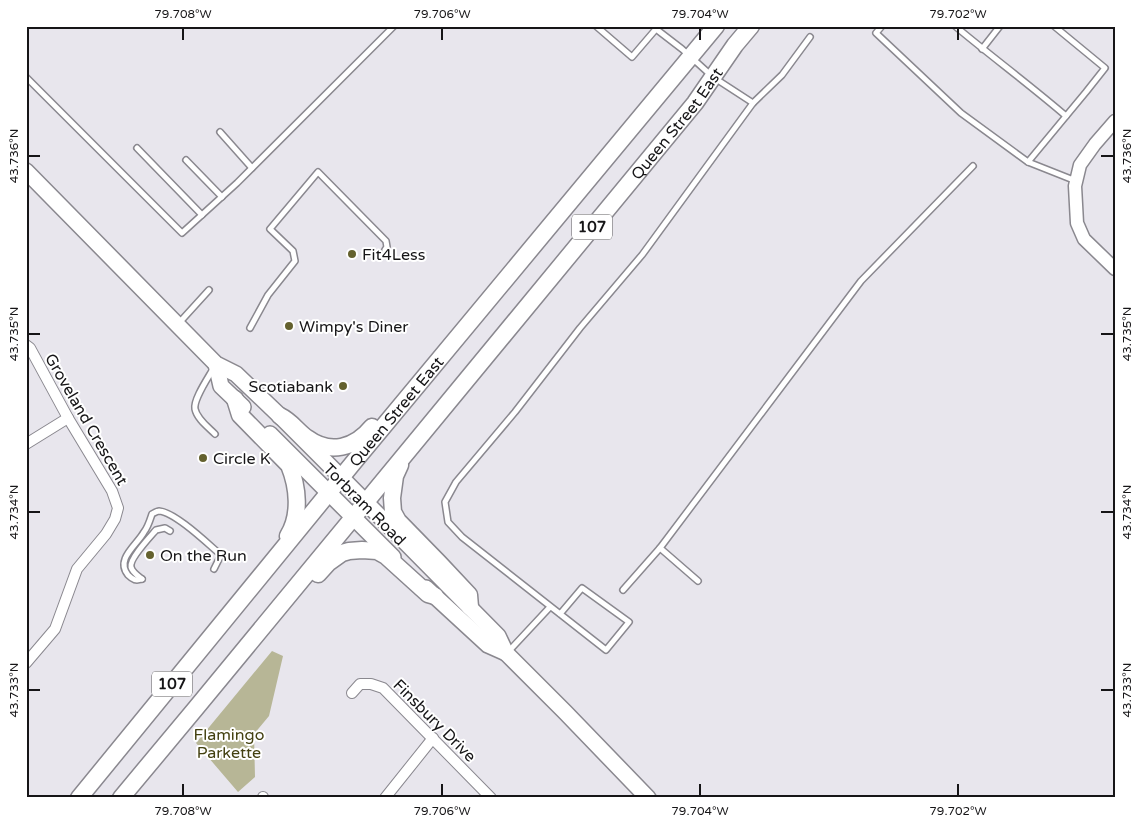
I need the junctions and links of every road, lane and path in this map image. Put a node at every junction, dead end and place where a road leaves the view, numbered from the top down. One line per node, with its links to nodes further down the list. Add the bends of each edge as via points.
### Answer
1 (394, 26): 22 (lane)
2 (596, 26): 11 (lane, via 632,57 656,29)
3 (716, 26): 11 (main road, Queen Street East / 107)
4 (751, 26): 13 (main road, Queen Street East / 107)
5 (882, 26): 20 (lane, via 876,33 961,113)
6 (955, 26): 10 (lane)
7 (1000, 26): 10 (lane)
8 (1054, 26): 15 (lane, via 1105,68)
9 (810, 37): 14 (lane, via 782,75)
10 (982, 48): 15 (lane)
11 (690, 56): 13 (lane); 34 (main road, Queen Street East / 107)
12 (26, 77): 26 (lane, via 182,233)
13 (713, 77): 14 (lane); 38 (main road, Queen Street East / 107, via 695,103)
14 (753, 103): 53 (lane, via 642,255 456,482 445,502 448,522 462,537)
15 (1066, 116): 20 (lane)
16 (1115, 120): 24 (street, via 1080,165)
17 (220, 132): 22 (lane)
18 (137, 148): 26 (lane)
19 (186, 160): 25 (lane)
20 (1028, 162): 24 (lane)
21 (973, 166): 46 (lane, via 861,280)
22 (252, 168): 25 (lane)
23 (26, 171): 30 (main road, Torbram Road)
24 (1076, 182): 28 (street, via 1076,223 1084,239)
25 (222, 197): 26 (lane)
26 (202, 215)
27 (385, 250): 31 (lane, via 386,241 318,172 270,229 293,251 295,261 268,295)
28 (1115, 270)
29 (208, 290): 30 (lane)
30 (177, 325): 33 (main road, Torbram Road)
31 (250, 328)
32 (26, 344): 37 (street, Groveland Crescent)
33 (216, 364): 35 (main road, Torbram Road, via 221,386); 36 (main road, Torbram Road, via 236,374); 39 (lane, via 196,398 195,408)
34 (418, 386): 36 (main road, via 406,386 360,439 343,447 322,446); 41 (main road, Queen Street East / 107)
35 (235, 399): 42 (main road, Torbram Road); 48 (main road, via 240,416 288,465 297,497 290,534 267,564)
36 (280, 416): 41 (main road, Torbram Road)
37 (68, 418): 40 (street); 57 (street, Groveland Crescent, via 112,491 118,508 116,519 77,570 55,629)
38 (428, 425): 43 (main road, Queen Street East / 107); 52 (main road, via 425,435 400,466 393,488 393,512 469,596)
39 (215, 434)
40 (26, 444)
41 (342, 477): 42 (main road, Queen Street East / 107); 43 (main road, Torbram Road)
42 (329, 493): 44 (main road, Torbram Road); 48 (main road, Queen Street East / 107)
43 (366, 502): 44 (main road, Queen Street East / 107); 52 (main road, Torbram Road)
44 (353, 517): 51 (main road, Torbram Road); 55 (main road, Queen Street East / 107)
45 (170, 531): 47 (lane, via 165,528 156,530 133,559 132,570 142,579 132,579 125,571 124,562 145,532 152,514 159,511 182,522 221,555)
46 (660, 548): 49 (lane); 50 (lane)
47 (214, 569)
48 (266, 571): 60 (main road, Queen Street East / 107)
49 (698, 580)
50 (622, 590)
51 (435, 596): 55 (main road, via 428,594 377,551 349,551 328,563 270,632); 56 (main road, Torbram Road, via 488,645)
52 (470, 607): 56 (main road, Torbram Road, via 498,636)
53 (550, 607): 54 (lane); 56 (lane)
54 (560, 614): 54 (lane, via 606,650 630,622 582,588)
55 (256, 635): 61 (main road, Queen Street East / 107)
56 (506, 653): 64 (main road, Torbram Road)
57 (26, 663)
58 (352, 693): 59 (street, Finsbury Drive, via 360,684 383,688)
59 (433, 738): 62 (street); 63 (street, Finsbury Drive)
60 (79, 798)
61 (121, 798)
62 (385, 798)
63 (491, 798)
64 (648, 798)

